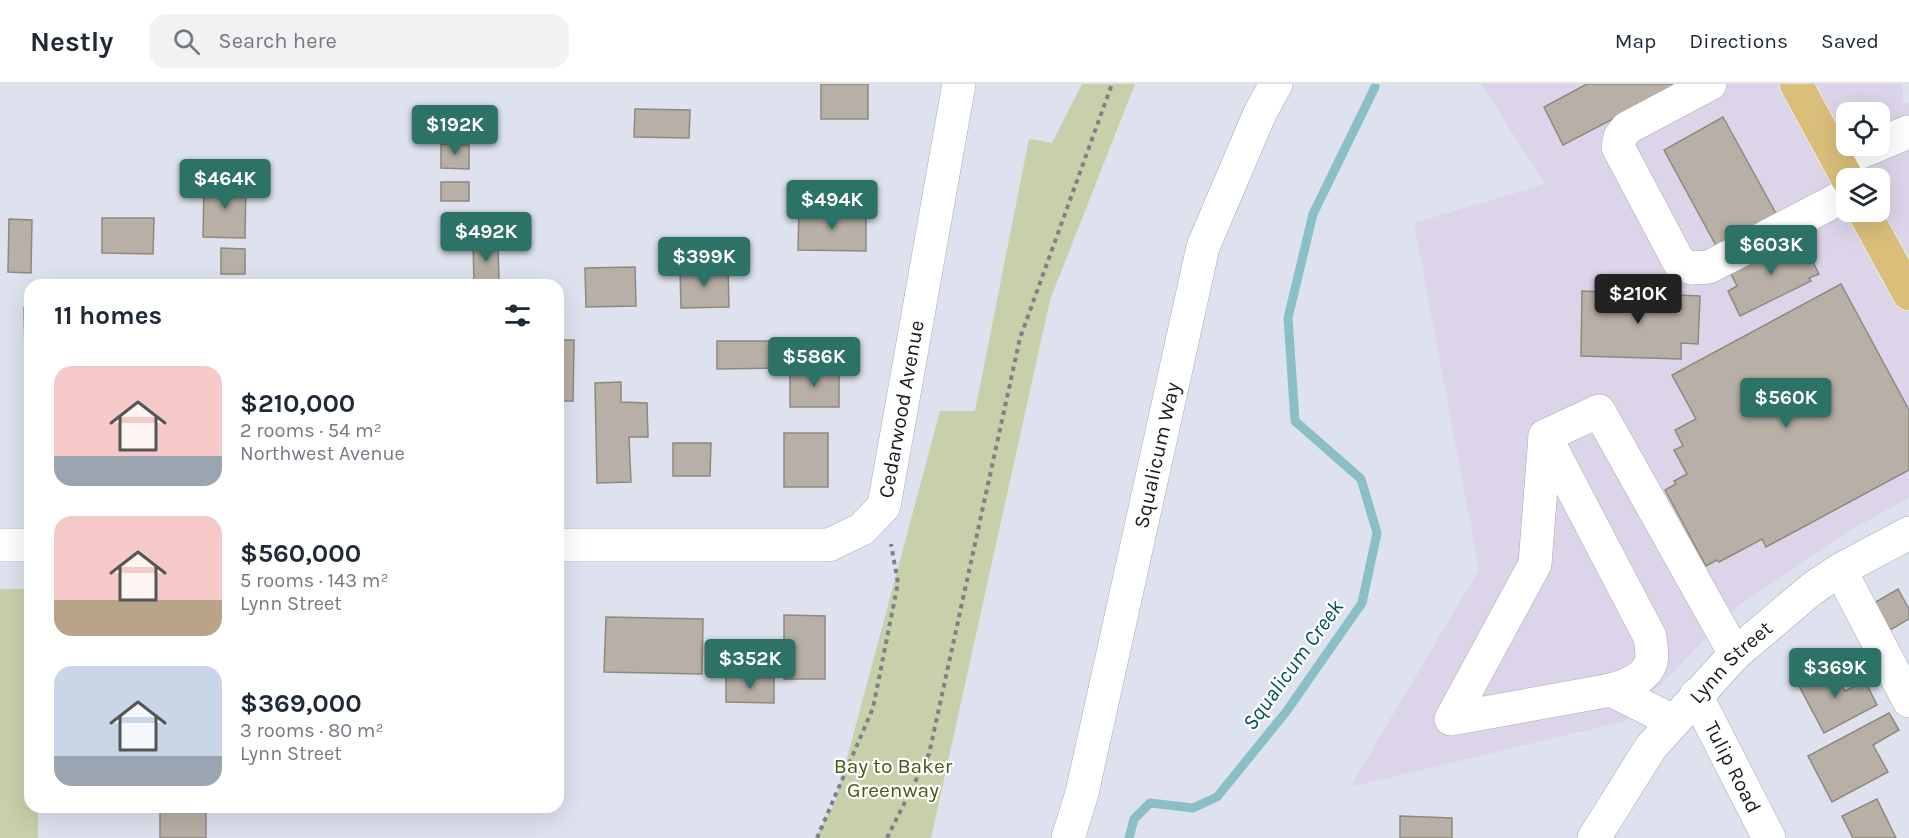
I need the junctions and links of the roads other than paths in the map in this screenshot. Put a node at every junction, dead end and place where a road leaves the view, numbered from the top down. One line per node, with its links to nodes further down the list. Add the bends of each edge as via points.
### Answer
1 (959, 84): 15 (street, Cedarwood Avenue, via 884,506 862,529 830,545)
2 (1276, 84): 22 (street, Squalicum Way, via 1203,247 1084,782)
3 (1710, 84): 8 (street, via 1627,128 1618,147 1680,264 1709,267)
4 (1796, 84): 6 (main road)
5 (1864, 156): 7 (street)
6 (1841, 168)
7 (1845, 168)
8 (1836, 200)
9 (1870, 222): 10 (main road)
10 (1908, 289)
11 (1545, 436): 17 (street, via 1599,411); 18 (street, via 1650,637 1652,661 1648,669 1626,686); 18 (street, via 1535,564 1451,720)
12 (1909, 532): 16 (street, Lynn Street)
13 (0, 545): 14 (street)
14 (24, 545)
15 (564, 545)
16 (1839, 570): 17 (street, Lynn Street); 20 (street)
17 (1735, 654): 19 (street, Lynn Street)
18 (1611, 690): 21 (street)
19 (1696, 695): 21 (street, Lynn Street); 24 (street, Tulip Road)
20 (1909, 701)
21 (1673, 722): 23 (street, Lynn Street, via 1651,747)
22 (1068, 838)
23 (1594, 838)
24 (1769, 838)

